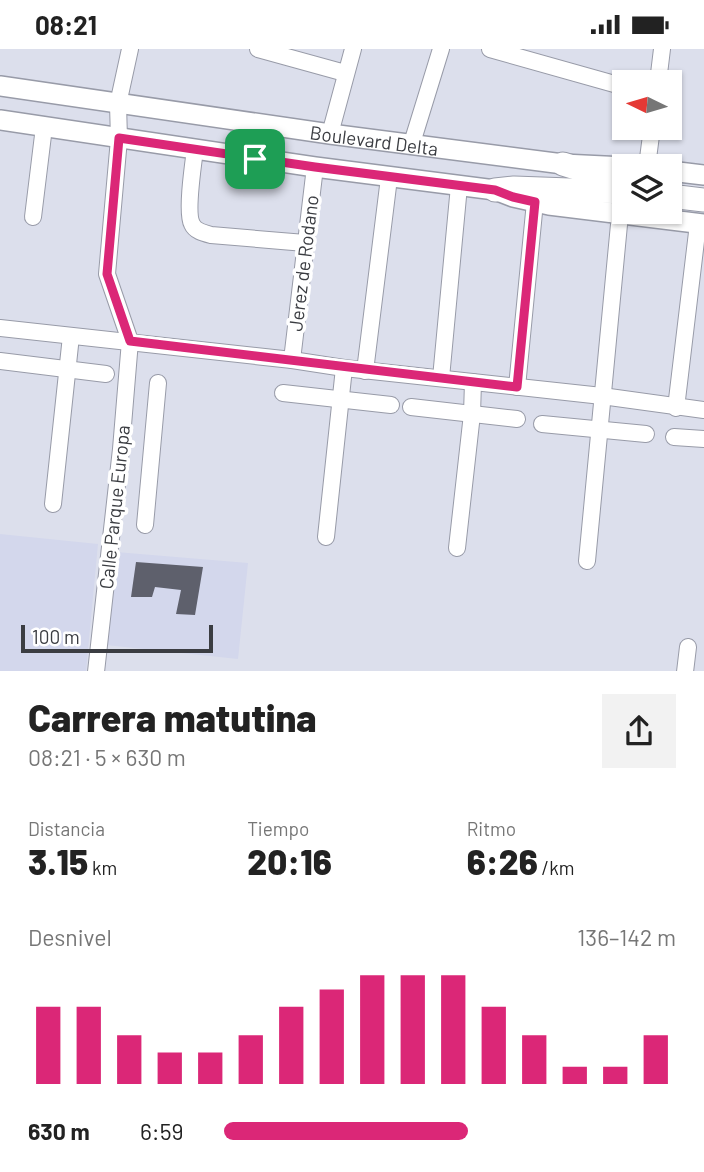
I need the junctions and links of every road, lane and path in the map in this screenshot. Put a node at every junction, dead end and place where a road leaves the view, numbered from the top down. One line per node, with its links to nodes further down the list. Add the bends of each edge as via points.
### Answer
1 (130, 49): 11 (street)
2 (258, 49): 8 (street)
3 (353, 49): 8 (street)
4 (441, 49): 16 (street)
5 (490, 49): 9 (street)
6 (662, 49): 7 (street)
7 (659, 70)
8 (345, 73): 14 (street)
9 (612, 83)
10 (0, 86): 11 (main road, Boulevard Delta)
11 (118, 104): 14 (main road, Boulevard Delta); 15 (street)
12 (0, 120): 13 (main road, Boulevard Delta)
13 (44, 127): 15 (main road, Boulevard Delta); 34 (street)
14 (330, 134): 16 (main road, Boulevard Delta)
15 (119, 138): 17 (main road, Boulevard Delta); 41 (street, via 107,274)
16 (412, 143): 18 (main road, Boulevard Delta)
17 (195, 150): 20 (main road, Boulevard Delta); 38 (street, via 190,213 196,229 211,235)
18 (563, 164): 19 (main road, Boulevard Delta); 23 (highway)
19 (612, 166)
20 (315, 167): 24 (main road, Boulevard Delta); 38 (street, Jerez de Rodano)
21 (682, 173): 22 (main road)
22 (704, 176)
23 (612, 177)
24 (389, 178): 25 (main road, Boulevard Delta); 46 (street)
25 (459, 186): 28 (main road, Boulevard Delta); 48 (street)
26 (682, 186): 27 (highway)
27 (704, 189)
28 (495, 190): 31 (highway, via 526,188); 32 (main road, Boulevard Delta)
29 (682, 197): 30 (highway)
30 (704, 200)
31 (612, 201)
32 (535, 202): 33 (main road, Boulevard Delta); 51 (street)
33 (612, 203)
34 (33, 217)
35 (682, 219): 37 (main road, Boulevard Delta)
36 (620, 224): 53 (street)
37 (701, 224): 57 (street)
38 (305, 243): 42 (street, Jerez de Rodano)
39 (0, 328): 40 (street)
40 (71, 336): 41 (street); 45 (street)
41 (130, 341): 42 (street); 66 (street, Calle Parque Europa)
42 (292, 360): 44 (street)
43 (0, 361): 45 (street)
44 (344, 368): 46 (street); 54 (street)
45 (67, 369): 47 (street); 68 (street)
46 (365, 370): 48 (street)
47 (106, 374)
48 (441, 378): 49 (street)
49 (473, 382): 51 (street); 59 (street)
50 (158, 383): 67 (street)
51 (517, 387): 53 (street)
52 (283, 393): 54 (street)
53 (602, 396): 57 (street); 62 (street)
54 (340, 399): 55 (street); 70 (street)
55 (391, 405)
56 (411, 407): 59 (street)
57 (676, 408): 58 (street)
58 (704, 410)
59 (472, 414): 60 (street); 71 (street)
60 (517, 419)
61 (542, 424): 62 (street)
62 (600, 429): 63 (street); 72 (street)
63 (646, 434)
64 (674, 437): 65 (street)
65 (704, 439)
66 (121, 449): 67 (street); 74 (street, Calle Parque Europa)
67 (151, 453): 69 (street)
68 (53, 504)
69 (145, 525)
70 (326, 537)
71 (457, 548)
72 (587, 561)
73 (688, 647): 75 (street)
74 (96, 671)
75 (685, 671)

